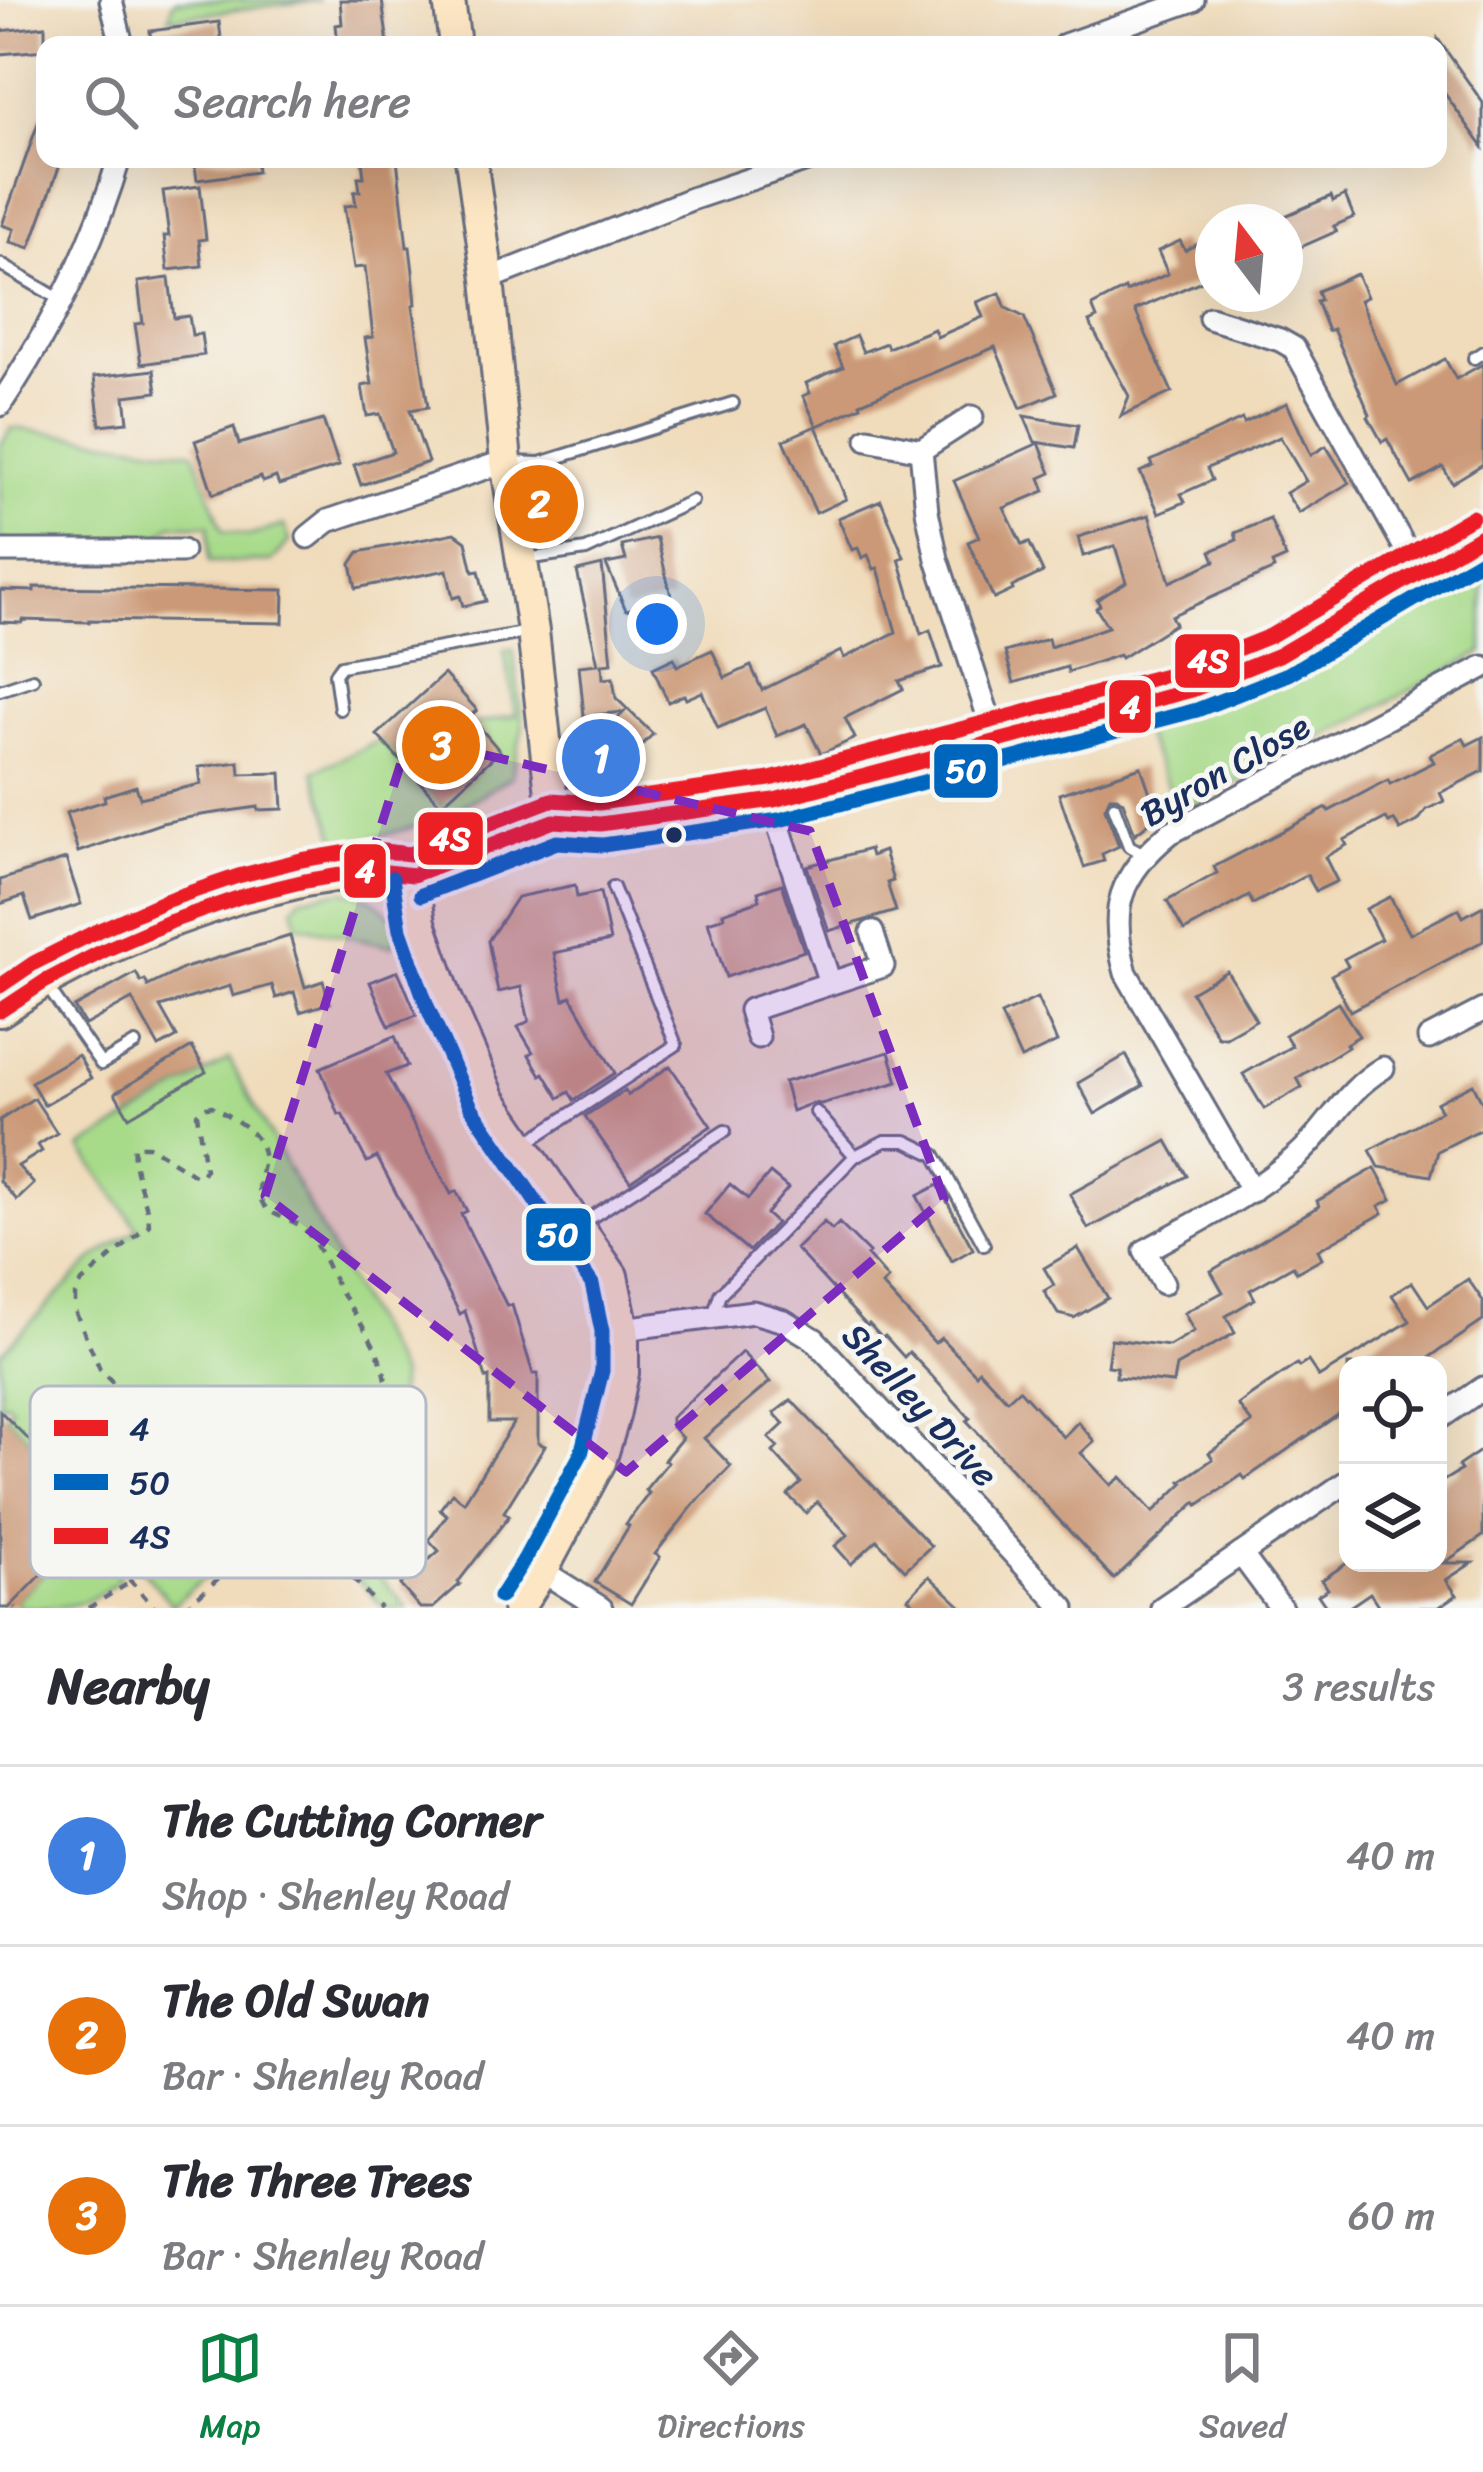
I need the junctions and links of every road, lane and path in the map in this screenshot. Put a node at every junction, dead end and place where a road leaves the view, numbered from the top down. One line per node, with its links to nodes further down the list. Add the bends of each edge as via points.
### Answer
1 (111, 0): 4 (street)
2 (449, 0): 5 (main road)
3 (1193, 0): 6 (street)
4 (120, 36)
5 (454, 36)
6 (1091, 36)
7 (116, 168): 12 (street)
8 (472, 168): 11 (main road)
9 (783, 168): 11 (street)
10 (0, 264): 12 (lane)
11 (488, 279): 19 (main road)
12 (63, 302): 15 (street)
13 (1210, 318): 26 (street, via 1294,348)
14 (733, 403): 19 (lane, via 540,463)
15 (0, 405)
16 (972, 417): 18 (street)
17 (868, 439): 18 (street)
18 (921, 450): 32 (street, via 937,559)
19 (506, 461): 22 (street, via 328,521); 25 (main road)
20 (692, 501): 25 (lane, via 586,550)
21 (1483, 535): 26 (main road)
22 (308, 537)
23 (0, 551): 24 (street)
24 (182, 551)
25 (521, 560): 27 (main road)
26 (1419, 573): 32 (main road, via 1257,664)
27 (532, 632): 31 (lane, via 341,667); 35 (main road)
28 (1483, 667): 36 (street, Byron Close)
29 (33, 679): 30 (lane)
30 (0, 690)
31 (340, 709)
32 (997, 743): 33 (main road)
33 (774, 800): 35 (main road, via 600,824); 41 (street)
34 (1114, 806): 36 (lane, via 1129,846)
35 (554, 820): 37 (main road)
36 (1144, 854): 52 (street, Byron Close, via 1116,909 1126,973)
37 (412, 874): 40 (main road, via 370,870 243,896); 50 (main road, via 446,998 490,1099)
38 (613, 886): 50 (lane, via 676,1045)
39 (872, 932): 41 (street, via 883,966)
40 (44, 982): 43 (main road); 46 (lane, via 101,1064)
41 (830, 983): 44 (street, via 750,1010)
42 (1483, 1010): 45 (street)
43 (0, 1011)
44 (758, 1037)
45 (1429, 1039)
46 (135, 1044)
47 (1383, 1068): 52 (street)
48 (816, 1112): 51 (lane)
49 (724, 1131): 53 (lane)
50 (521, 1147): 53 (main road)
51 (855, 1156): 54 (lane, via 885,1141 935,1155); 56 (lane, via 721,1294)
52 (1252, 1191): 55 (street, via 1145,1251)
53 (578, 1226): 57 (main road, via 611,1276)
54 (984, 1245)
55 (1162, 1283)
56 (713, 1316): 57 (street, Shelley Drive); 75 (street, Shelley Drive, via 753,1312 814,1339)
57 (623, 1329): 64 (main road, via 622,1373 600,1462)
58 (116, 1386): 59 (path, via 100,1369 75,1295 149,1225 134,1146 202,1175 197,1114 212,1106 256,1135 264,1156 260,1200 309,1233 372,1340)
59 (387, 1386)
60 (1483, 1388): 61 (street)
61 (1447, 1413)
62 (1339, 1486): 63 (street)
63 (1241, 1554): 76 (street); 77 (street)
64 (542, 1571): 73 (main road); 74 (street)
65 (127, 1578): 68 (path)
66 (218, 1578): 71 (path)
67 (353, 1578): 72 (path)
68 (131, 1582): 69 (path); 70 (path)
69 (88, 1608)
70 (155, 1608)
71 (185, 1608)
72 (380, 1608)
73 (518, 1608)
74 (601, 1608)
75 (1064, 1608)
76 (1162, 1608)
77 (1281, 1608)

